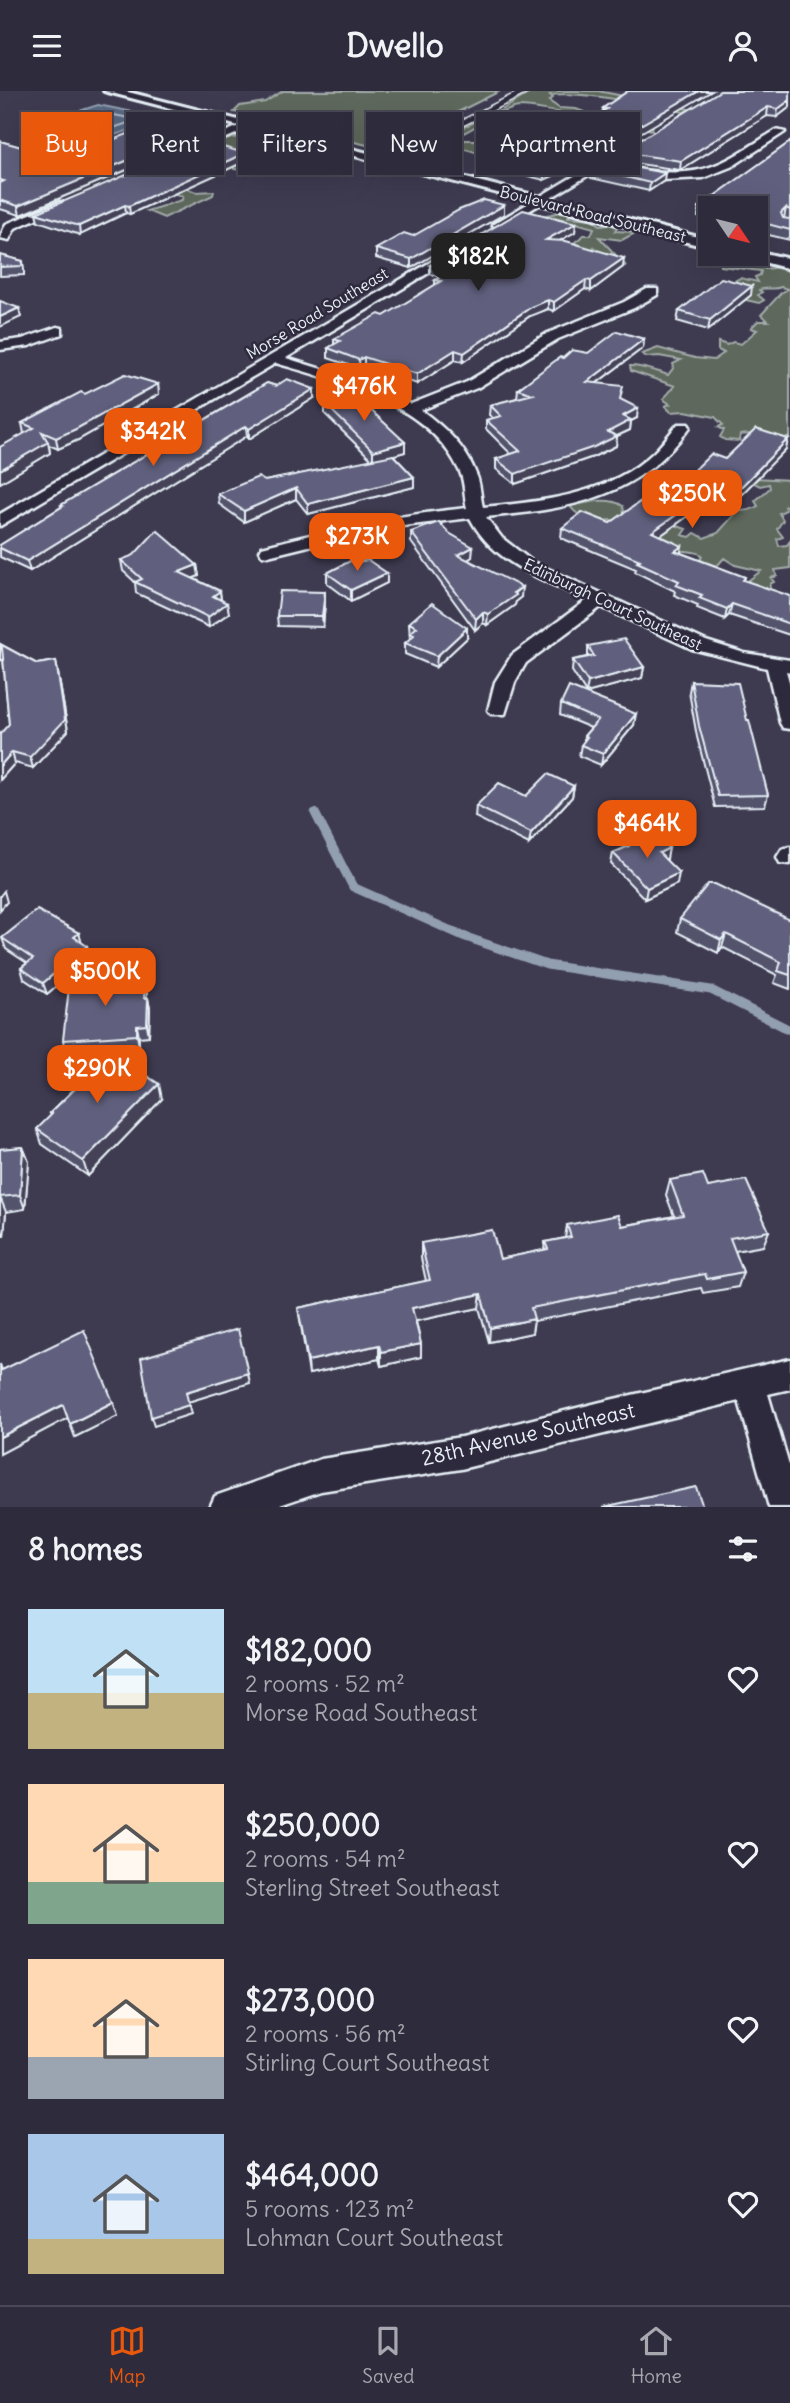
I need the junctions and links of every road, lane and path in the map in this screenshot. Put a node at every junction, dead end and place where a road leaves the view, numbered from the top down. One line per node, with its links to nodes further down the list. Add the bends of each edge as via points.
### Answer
1 (110, 91): 3 (street, Boulevard Road Southeast)
2 (526, 91): 6 (lane)
3 (184, 111): 4 (lane); 5 (street, Boulevard Road Southeast)
4 (181, 112)
5 (238, 124)
6 (462, 124)
7 (780, 132): 10 (street, via 714,173 680,177)
8 (649, 136): 9 (street)
9 (640, 144)
10 (640, 170)
11 (440, 175): 14 (street, Boulevard Road Southeast)
12 (595, 175): 14 (street)
13 (75, 199): 16 (street, via 10,226)
14 (539, 201): 15 (street); 17 (street, Boulevard Road Southeast)
15 (485, 233)
16 (5, 237)
17 (698, 241)
18 (463, 246): 24 (street, Morse Road Southeast)
19 (768, 259): 20 (street)
20 (790, 264)
21 (652, 292): 25 (street, via 553,336 472,385)
22 (57, 331): 23 (street)
23 (0, 346)
24 (276, 359): 25 (street, Edinburgh Court Southeast, via 355,384); 28 (street, Morse Road Southeast)
25 (410, 410): 27 (street, Edinburgh Court Southeast, via 456,451 473,488)
26 (683, 427): 27 (street, via 656,461 606,488 537,506)
27 (475, 512): 29 (street, via 393,521); 30 (street, Edinburgh Court Southeast, via 507,552)
28 (0, 521)
29 (268, 551)
30 (600, 599): 31 (street, Edinburgh Court Southeast, via 699,645); 32 (street, via 519,659 505,682)
31 (783, 665): 33 (street)
32 (498, 710)
33 (790, 723)
34 (790, 1374): 35 (street, 28th Avenue Southeast)
35 (749, 1383): 36 (street, 28th Avenue Southeast, via 461,1453 321,1475); 37 (street)
36 (226, 1507)
37 (785, 1507)

